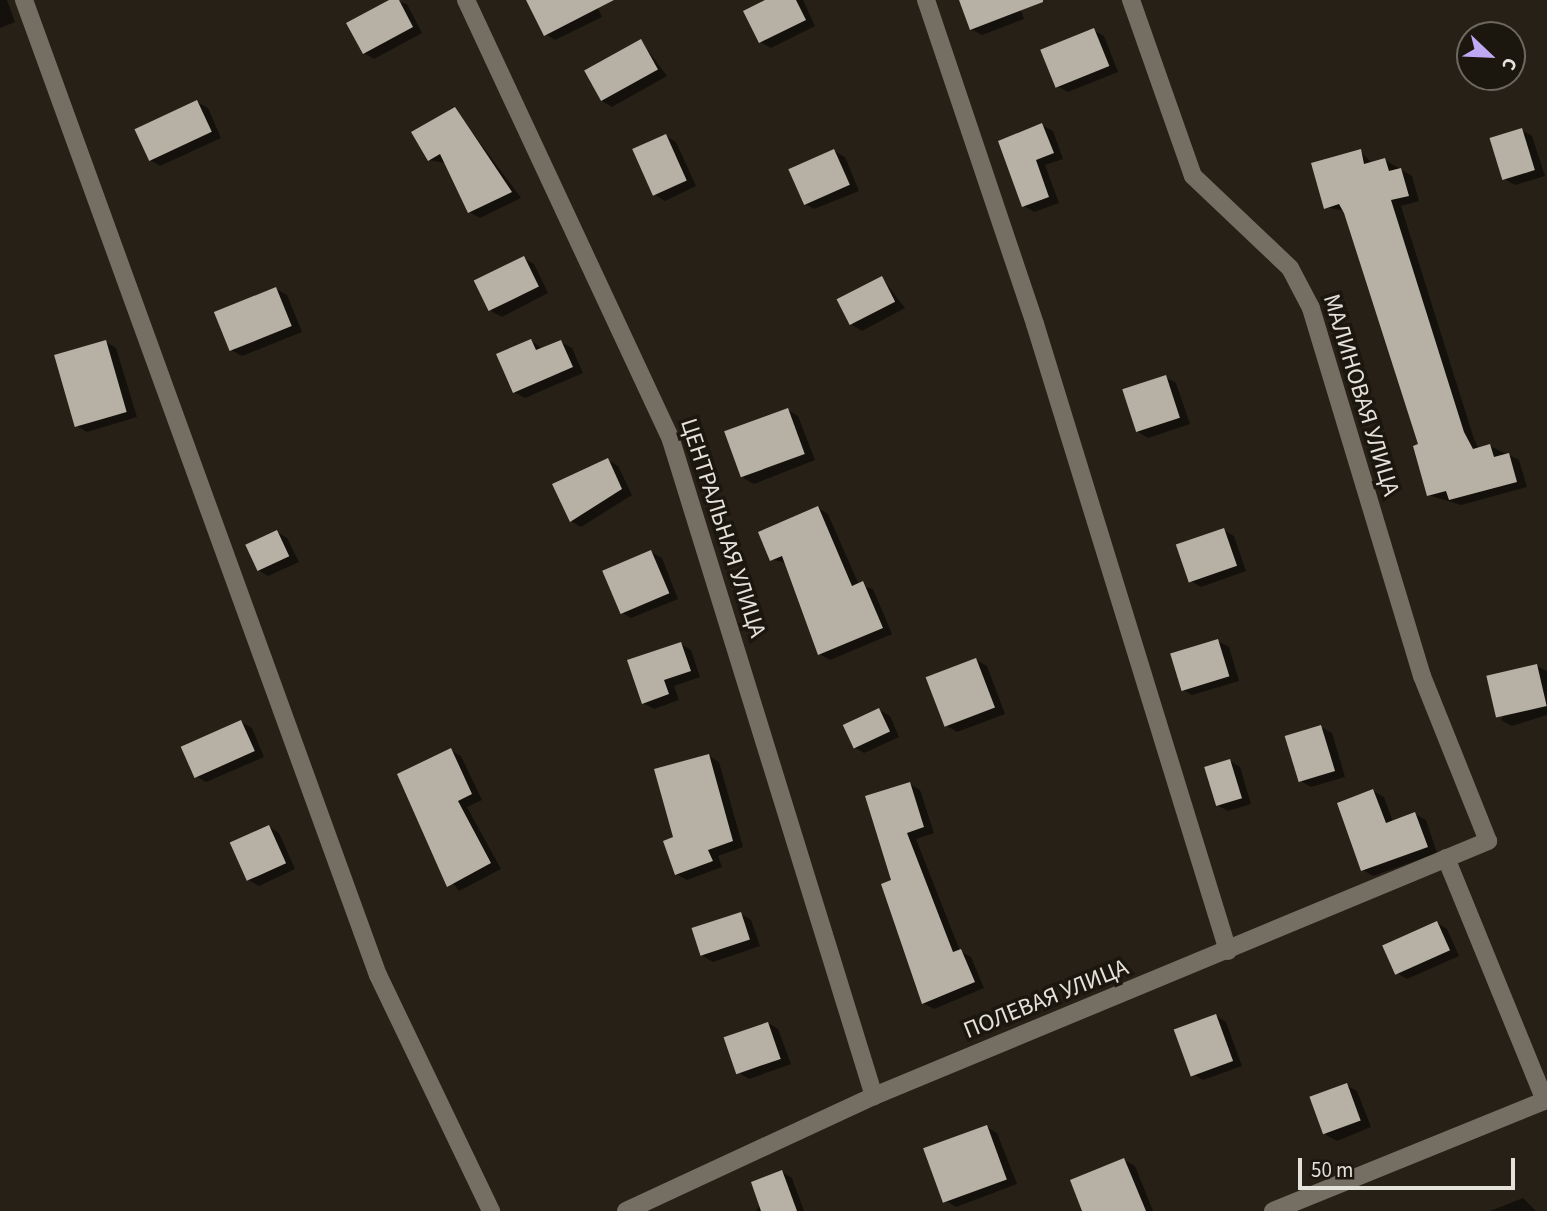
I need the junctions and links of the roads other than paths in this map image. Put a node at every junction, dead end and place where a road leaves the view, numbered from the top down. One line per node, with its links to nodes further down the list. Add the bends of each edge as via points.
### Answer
1 (24, 0): 10 (street, via 377,975)
2 (466, 0): 8 (street, ЦЕНТРАЛЬНАЯ УЛИЦА, via 671,440)
3 (926, 0): 7 (street, via 1035,324)
4 (1131, 0): 5 (street, МАЛИНОВАЯ УЛИЦА, via 1193,176 1290,268 1311,308 1419,664)
5 (1488, 841): 6 (street, ПОЛЕВАЯ УЛИЦА)
6 (1446, 858): 7 (street, ПОЛЕВАЯ УЛИЦА); 9 (street)
7 (1228, 951): 8 (street, ПОЛЕВАЯ УЛИЦА)
8 (874, 1096): 11 (street, ПОЛЕВАЯ УЛИЦА)
9 (1546, 1100): 12 (street)
10 (491, 1211)
11 (626, 1211)
12 (1273, 1211)

